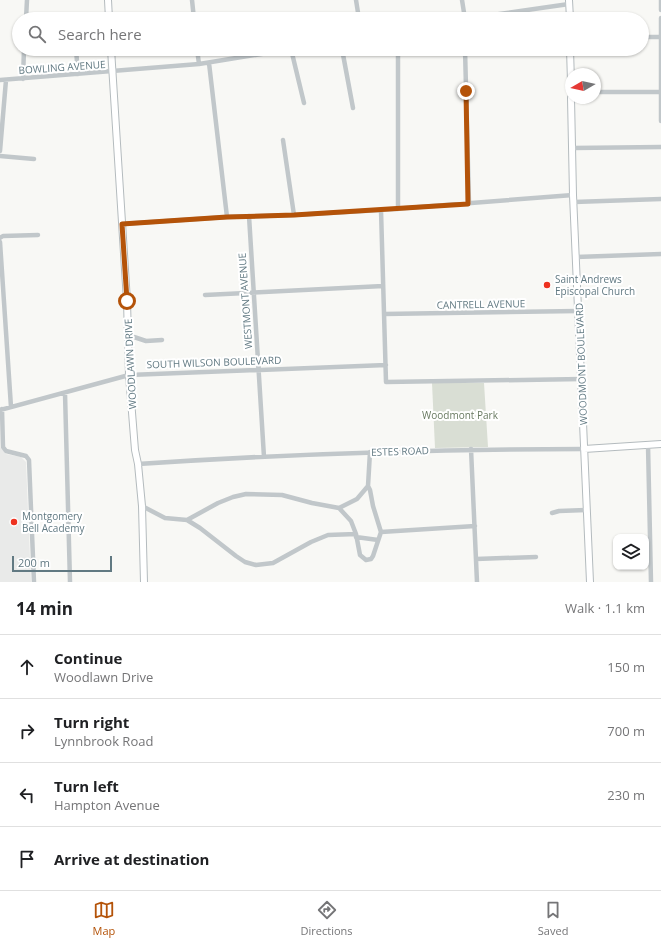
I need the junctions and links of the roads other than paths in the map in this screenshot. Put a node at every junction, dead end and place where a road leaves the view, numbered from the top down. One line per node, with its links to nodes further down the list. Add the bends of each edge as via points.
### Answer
1 (27, 0): 9 (street)
2 (108, 0): 10 (main road)
3 (192, 0): 11 (street)
4 (356, 0): 12 (street)
5 (462, 0): 13 (street)
6 (661, 0): 8 (street)
7 (569, 2): 14 (street); 15 (main road)
8 (661, 10)
9 (26, 12)
10 (109, 12)
11 (193, 12)
12 (358, 12)
13 (463, 12)
14 (507, 12)
15 (570, 12)
16 (661, 18): 18 (street)
17 (649, 37): 18 (street)
18 (661, 37): 38 (street)
19 (24, 56): 34 (street)
20 (77, 56): 33 (street)
21 (111, 56): 32 (main road, WOODLAWN DRIVE)
22 (198, 56): 30 (street)
23 (250, 56): 29 (street, BOWLING AVENUE)
24 (294, 56): 39 (street)
25 (343, 56): 41 (street)
26 (398, 56): 53 (street)
27 (465, 56): 52 (street)
28 (570, 56): 31 (main road)
29 (209, 63): 30 (street, BOWLING AVENUE); 57 (street)
30 (199, 64): 32 (street, BOWLING AVENUE)
31 (571, 68)
32 (112, 72): 33 (street, BOWLING AVENUE); 58 (main road, WOODLAWN DRIVE)
33 (78, 74): 34 (street, BOWLING AVENUE)
34 (23, 79): 36 (street, BOWLING AVENUE)
35 (0, 80): 36 (street, BOWLING AVENUE)
36 (6, 80): 46 (street)
37 (601, 92): 38 (street)
38 (661, 92): 42 (street)
39 (304, 103)
40 (571, 104): 45 (main road, WOODMONT BOULEVARD)
41 (353, 108)
42 (661, 121)
43 (283, 140): 55 (street)
44 (661, 147): 45 (street)
45 (573, 148): 49 (main road, WOODMONT BOULEVARD)
46 (0, 151)
47 (0, 156): 48 (street)
48 (34, 159)
49 (573, 195): 51 (main road, WOODMONT BOULEVARD); 52 (street)
50 (661, 199): 51 (street)
51 (574, 202): 63 (main road, WOODMONT BOULEVARD)
52 (468, 204): 53 (street)
53 (398, 209): 54 (street)
54 (381, 210): 55 (street); 64 (street)
55 (294, 215): 56 (street)
56 (249, 216): 57 (street); 65 (street, WESTMONT AVENUE)
57 (227, 217): 58 (street)
58 (122, 224): 69 (main road, WOODLAWN DRIVE)
59 (38, 235): 60 (street)
60 (0, 238)
61 (0, 242): 76 (street)
62 (661, 254): 63 (street)
63 (576, 257): 67 (main road, WOODMONT BOULEVARD)
64 (383, 286): 65 (street); 68 (street)
65 (254, 293): 66 (street); 72 (street, WESTMONT AVENUE)
66 (205, 295)
67 (578, 311): 68 (street, CANTRELL AVENUE); 74 (main road, WOODMONT BOULEVARD)
68 (384, 314): 71 (street)
69 (128, 337): 70 (street, via 146,341); 73 (main road, WOODLAWN DRIVE)
70 (162, 340)
71 (386, 365): 72 (street, SOUTH WILSON BOULEVARD); 74 (street, via 386,382)
72 (259, 369): 73 (street, SOUTH WILSON BOULEVARD); 83 (street, WESTMONT AVENUE)
73 (129, 375): 75 (street, SOUTH WILSON BOULEVARD); 84 (main road, WOODLAWN DRIVE)
74 (582, 379): 81 (main road, WOODMONT BOULEVARD)
75 (65, 392): 76 (street, SOUTH WILSON BOULEVARD); 98 (street)
76 (10, 407): 77 (street, SOUTH WILSON BOULEVARD)
77 (1, 410): 97 (street, via 3,447 6,451 26,456 29,460)
78 (661, 444): 79 (main road, ESTES ROAD)
79 (648, 445): 81 (main road, ESTES ROAD); 102 (street)
80 (471, 449): 81 (street, ESTES ROAD); 82 (street, ESTES ROAD); 91 (street)
81 (584, 449): 88 (main road, WOODMONT BOULEVARD)
82 (370, 452): 83 (street, ESTES ROAD); 85 (street)
83 (264, 457): 84 (street, ESTES ROAD)
84 (138, 464): 86 (main road, WOODLAWN DRIVE)
85 (368, 486): 87 (street, via 357,499); 92 (street)
86 (142, 506): 90 (street, via 165,518); 99 (main road, WOODLAWN DRIVE)
87 (339, 508): 90 (street, via 282,495 246,494 218,503); 93 (street, via 351,521)
88 (586, 510): 89 (street); 101 (main road, WOODMONT BOULEVARD)
89 (552, 513)
90 (187, 520): 93 (street, via 245,562 256,565 273,563 328,535)
91 (475, 526): 92 (street); 96 (street)
92 (381, 532): 94 (street)
93 (356, 536): 94 (street); 94 (street, via 360,555 366,560 374,556)
94 (378, 540)
95 (536, 557): 96 (street)
96 (476, 558): 100 (street)
97 (34, 582)
98 (70, 582)
99 (144, 582)
100 (477, 582)
101 (590, 582)
102 (652, 582)

